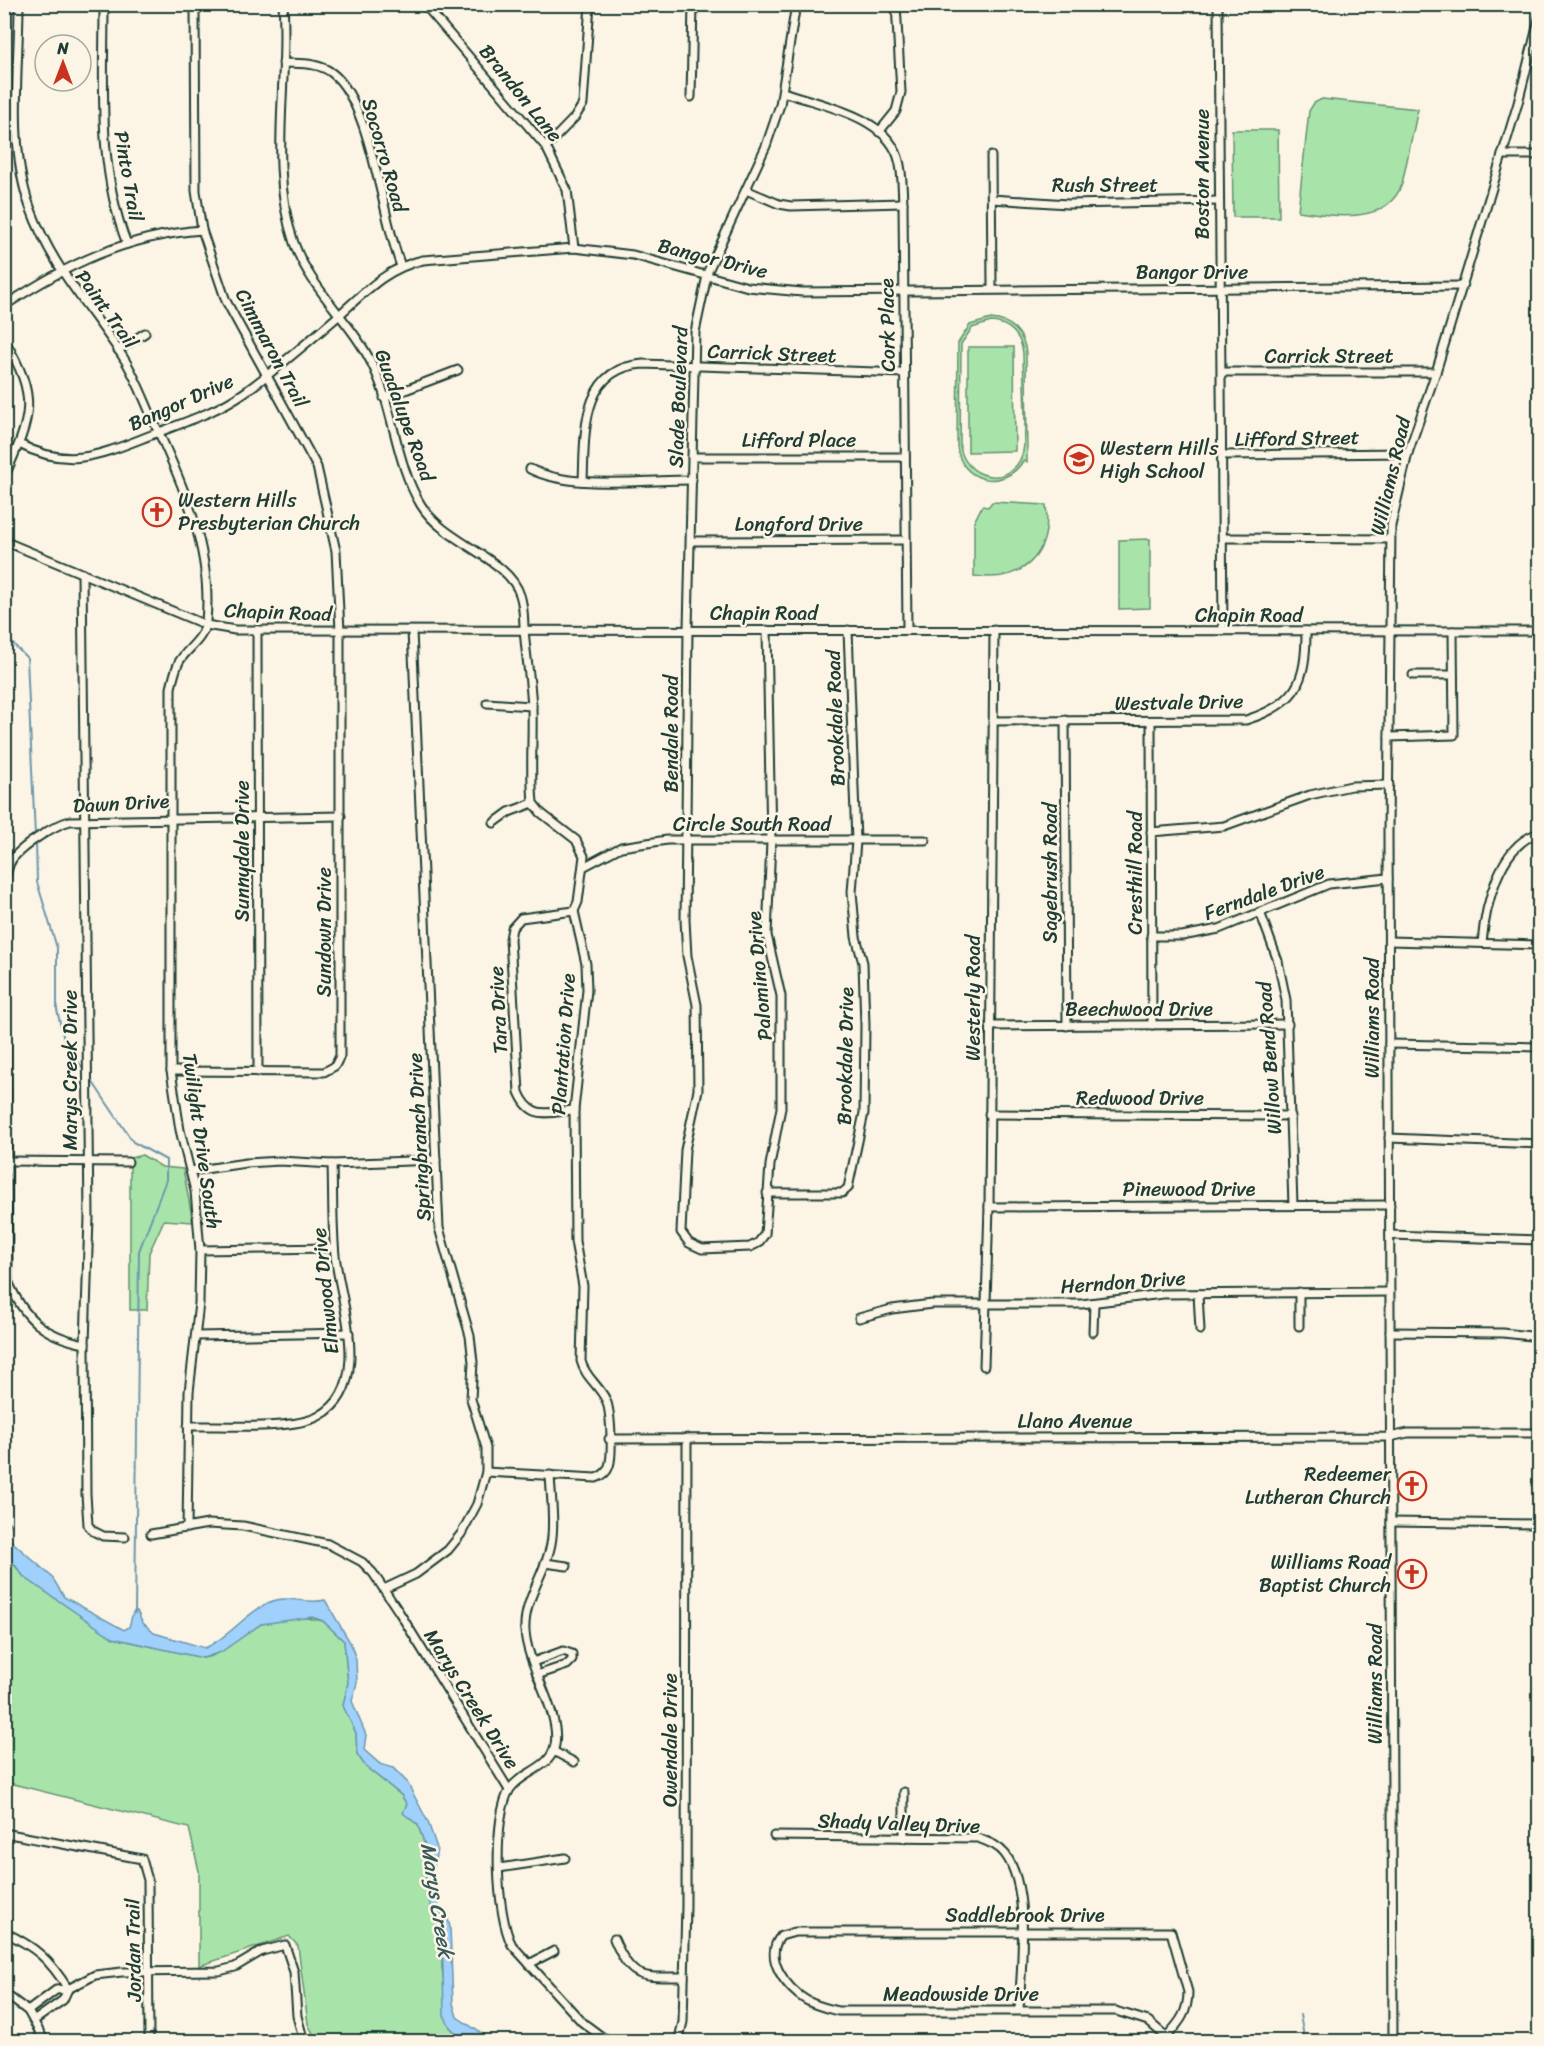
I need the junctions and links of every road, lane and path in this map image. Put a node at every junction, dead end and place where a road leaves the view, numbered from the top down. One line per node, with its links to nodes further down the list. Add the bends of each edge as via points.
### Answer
1 (19, 4): 28 (street, Paint Trail, via 22,174 33,214)
2 (104, 4): 25 (street, Pinto Trail, via 104,144 113,198)
3 (195, 4): 24 (street, Cimmaron Trail, via 196,191)
4 (283, 4): 12 (street, Guadalupe Road)
5 (424, 4): 16 (street, Brandon Lane)
6 (590, 4): 16 (street, via 583,104)
7 (693, 4): 14 (street)
8 (796, 4): 13 (street, Slade Boulevard)
9 (896, 4): 15 (street, via 901,92 896,111)
10 (1218, 4): 22 (street, Boston Avenue)
11 (1539, 15): 17 (street, Williams Road)
12 (283, 63): 27 (street, Socorro Road, via 318,66 347,88 369,151); 35 (street, Guadalupe Road, via 281,181 285,209 299,256)
13 (783, 92): 15 (street, Cork Place, via 853,116); 20 (street, Slade Boulevard, via 766,146)
14 (691, 98)
15 (879, 132): 23 (street, Cork Place, via 899,159)
16 (546, 147): 26 (street, Brandon Lane, via 567,190)
17 (1502, 155): 18 (street); 30 (street, Williams Road)
18 (1539, 155)
19 (991, 156): 21 (street)
20 (746, 190): 23 (street, via 791,206); 29 (street, Slade Boulevard)
21 (992, 199): 22 (street, Rush Street, via 1068,204); 32 (street)
22 (1219, 201): 31 (street, Boston Avenue)
23 (903, 203): 33 (street, Cork Place)
24 (202, 230): 25 (street); 44 (street, Cimmaron Trail, via 226,301)
25 (127, 244): 28 (street)
26 (574, 249): 27 (street, Bangor Drive, via 436,258); 29 (street, Bangor Drive, via 633,255)
27 (400, 266): 35 (street, Bangor Drive, via 380,278)
28 (60, 271): 34 (street); 38 (street, Paint Trail)
29 (706, 276): 33 (street, Bangor Drive, via 772,290); 39 (street, Slade Boulevard, via 694,332)
30 (1462, 286): 31 (street, Bangor Drive); 42 (street, Williams Road)
31 (1220, 288): 32 (street, Bangor Drive); 41 (street, Boston Avenue)
32 (992, 289): 33 (street, Bangor Drive)
33 (904, 290): 43 (street, Cork Place)
34 (4, 306)
35 (339, 315): 44 (street, Bangor Drive); 45 (street, Guadalupe Road, via 362,344)
36 (145, 333): 38 (street)
37 (4, 339): 47 (street, via 19,364 27,390 28,416)
38 (118, 350): 46 (street, Paint Trail)
39 (693, 366): 43 (street, Carrick Street); 50 (street, Slade Boulevard); 55 (street, Carrick Street, via 634,365 618,370 608,379 589,403)
40 (458, 370): 45 (street)
41 (1222, 372): 42 (street, Carrick Street); 49 (street, Boston Avenue)
42 (1436, 372): 48 (street, Williams Road)
43 (904, 373): 51 (street, Cork Place)
44 (266, 376): 46 (street, Bangor Drive, via 228,403); 69 (street, Cimmaron Trail, via 317,467 336,551)
45 (384, 398): 75 (street, Guadalupe Road, via 420,504 439,526 512,579 520,595)
46 (159, 432): 47 (street, Bangor Drive, via 102,454 78,458 43,454); 62 (street, Paint Trail, via 199,536 206,576)
47 (19, 444): 53 (street)
48 (1408, 453): 49 (street, Lifford Street); 57 (street, Williams Road)
49 (1223, 455): 56 (street, Boston Avenue)
50 (692, 457): 51 (street, Lifford Place); 54 (street, Slade Boulevard)
51 (905, 457): 58 (street, Cork Place)
52 (530, 469): 55 (street, via 556,480)
53 (4, 478)
54 (692, 480): 55 (street); 60 (street, Slade Boulevard)
55 (583, 481)
56 (1223, 538): 57 (street); 71 (street, Boston Avenue)
57 (1390, 539): 76 (street, Williams Road)
58 (906, 540): 60 (street, Longford Drive); 67 (street, Cork Place)
59 (4, 541): 61 (street, Chapin Road)
60 (691, 542): 63 (street, Slade Boulevard)
61 (82, 573): 62 (street, Chapin Road); 90 (street, Marys Creek Drive)
62 (206, 625): 64 (street, Chapin Road); 89 (street, Twilight Drive South, via 179,662 171,688)
63 (688, 629): 65 (street, Chapin Road); 75 (street, Chapin Road); 94 (street, Bendale Road)
64 (257, 630): 69 (street, Chapin Road); 87 (street, Sunnydale Drive)
65 (767, 630): 66 (street, Chapin Road); 96 (street, Palomino Drive)
66 (848, 630): 67 (street, Chapin Road); 97 (street, Brookdale Road)
67 (907, 630): 68 (street, Chapin Road)
68 (994, 630): 71 (street, Chapin Road); 82 (street, Westerly Road)
69 (340, 631): 70 (street, Chapin Road); 88 (street, Sundown Drive)
70 (412, 631): 75 (street, Chapin Road); 120 (street, Springbranch Drive)
71 (1223, 631): 72 (street, Chapin Road)
72 (1306, 631): 76 (street, Chapin Road); 83 (street, Westvale Drive, via 1302,681 1280,705 1246,720)
73 (1453, 631): 74 (street, Chapin Road); 76 (street, Chapin Road); 78 (street)
74 (1539, 631)
75 (524, 632): 80 (street)
76 (1389, 632): 84 (street, Williams Road)
77 (1413, 675): 78 (street)
78 (1453, 675): 84 (street, via 1454,735)
79 (487, 703): 80 (street)
80 (532, 706): 86 (street)
81 (1065, 720): 82 (street, Westvale Drive); 83 (street, Westvale Drive); 109 (street, Sagebrush Road)
82 (993, 721): 108 (street, Westerly Road)
83 (1151, 721): 92 (street, Cresthill Road)
84 (1389, 737): 85 (street, Williams Road)
85 (1389, 785): 92 (street, via 1351,786 1310,795 1224,826); 99 (street, Williams Road)
86 (533, 803): 91 (street); 98 (street, via 576,840)
87 (258, 816): 88 (street, Dawn Drive); 89 (street, Dawn Drive); 113 (street, Sunnydale Drive)
88 (341, 816): 113 (street, Sundown Drive, via 340,1056 324,1072)
89 (171, 817): 90 (street, Dawn Drive); 112 (street, Twilight Drive South)
90 (85, 819): 119 (street, Dawn Drive, via 62,822 13,859 5,891); 121 (street, Marys Creek Drive)
91 (494, 823)
92 (1151, 832): 102 (street, Cresthill Road)
93 (1539, 833): 104 (street, via 1524,840 1505,862 1486,907)
94 (687, 839): 96 (street, Circle South Road); 98 (street, Circle South Road, via 632,843); 131 (street, Bendale Road, via 687,956 697,1005 698,1090 685,1149 681,1232 688,1243 702,1249 750,1247)
95 (925, 840): 97 (street, Circle South Road)
96 (771, 841): 97 (street, Circle South Road); 125 (street, Palomino Drive, via 767,935 781,996 781,1108)
97 (856, 841): 125 (street, Brookdale Drive, via 852,892 862,963 864,1113 848,1188 842,1193)
98 (585, 866): 100 (street, Plantation Drive)
99 (1388, 878): 101 (street, Ferndale Drive, via 1329,884); 103 (street, Williams Road)
100 (574, 911): 114 (street, Plantation Drive, via 586,964 587,990); 114 (street, Tara Drive, via 521,918 512,928 510,939 519,1092 525,1104 540,1113)
101 (1260, 912): 102 (street, Ferndale Drive, via 1219,929 1182,936); 106 (street, Willow Bend Road, via 1278,961)
102 (1151, 936): 107 (street, Cresthill Road)
103 (1389, 941): 104 (street); 110 (street, Williams Road)
104 (1482, 943): 105 (street)
105 (1539, 945)
106 (1288, 1024): 107 (street, Beechwood Drive); 116 (street, Willow Bend Road)
107 (1152, 1025): 109 (street, Beechwood Drive)
108 (990, 1026): 109 (street, Beechwood Drive); 115 (street, Westerly Road)
109 (1067, 1026)
110 (1389, 1044): 111 (street); 117 (street, Williams Road)
111 (1539, 1047)
112 (171, 1071): 113 (street, Sundown Drive); 124 (street, Twilight Drive South)
113 (258, 1072)
114 (574, 1110): 153 (street, Plantation Drive, via 575,1240 583,1286 581,1361 606,1402)
115 (989, 1114): 116 (street, Redwood Drive); 128 (street, Westerly Road)
116 (1291, 1116): 126 (street, Willow Bend Road)
117 (1389, 1138): 118 (street); 127 (street, Williams Road)
118 (1539, 1144)
119 (6, 1161): 121 (street); 147 (street, Dawn Drive, via 7,1272 13,1293 42,1329)
120 (436, 1161): 123 (street); 154 (street, Springbranch Drive, via 439,1228 470,1336 471,1399 486,1448)
121 (87, 1162): 122 (street); 147 (street, Marys Creek Drive)
122 (128, 1162)
123 (332, 1164): 124 (street, via 246,1163); 132 (street, Elmwood Drive)
124 (191, 1171): 133 (street, Twilight Drive South, via 199,1213)
125 (767, 1193): 131 (street, Palomino Drive, via 765,1234)
126 (1293, 1205): 127 (street, Pinewood Drive); 128 (street, Pinewood Drive)
127 (1390, 1205): 129 (street, Williams Road)
128 (989, 1207): 137 (street, Westerly Road)
129 (1390, 1235): 130 (street); 135 (street, Williams Road)
130 (1539, 1240)
131 (758, 1243)
132 (334, 1248): 133 (street); 144 (street, Elmwood Drive)
133 (200, 1250): 145 (street, Twilight Drive South)
134 (1299, 1292): 135 (street, Herndon Drive); 136 (street, Herndon Drive); 140 (street)
135 (1390, 1292): 143 (street, Williams Road)
136 (1198, 1294): 138 (street, Herndon Drive, via 1163,1294); 141 (street)
137 (987, 1303): 138 (street, Herndon Drive); 139 (street, Herndon Drive, via 932,1304); 148 (street, Westerly Road)
138 (1094, 1303): 142 (street)
139 (859, 1318)
140 (1299, 1326)
141 (1200, 1330)
142 (1093, 1332)
143 (1390, 1332): 146 (street); 151 (street, Williams Road)
144 (349, 1333): 145 (street); 149 (street, Elmwood Drive, via 346,1385 318,1416 296,1423)
145 (196, 1336): 149 (street, Twilight Drive South)
146 (1539, 1336)
147 (85, 1344): 160 (street, Marys Creek Drive, via 88,1525 102,1536)
148 (984, 1366)
149 (188, 1426): 158 (street, Twilight Drive South)
150 (1539, 1433): 151 (street, Llano Avenue, via 1408,1433)
151 (1390, 1437): 152 (street, Llano Avenue); 156 (street, Williams Road)
152 (687, 1438): 153 (street, Llano Avenue); 182 (street, Owendale Drive)
153 (609, 1439): 155 (street, Plantation Drive, via 610,1461 605,1473 596,1478)
154 (486, 1472): 155 (street); 163 (street, Springbranch Drive, via 474,1510 448,1550 416,1574)
155 (550, 1475): 161 (street, via 552,1532)
156 (1391, 1522): 157 (street); 194 (street, Williams Road)
157 (1539, 1524)
158 (187, 1528): 159 (street, Marys Creek Drive); 163 (street, Marys Creek Drive, via 208,1524 243,1526 328,1544 362,1562)
159 (152, 1534)
160 (125, 1537)
161 (545, 1563): 162 (street); 164 (street, via 525,1621)
162 (567, 1566)
163 (384, 1589): 168 (street, Marys Creek Drive)
164 (533, 1662): 165 (street); 165 (street, via 563,1651 572,1654 567,1665)
165 (537, 1675): 166 (street, via 552,1715)
166 (553, 1751): 167 (street); 168 (street, via 546,1762)
167 (574, 1762)
168 (509, 1790): 174 (street, Marys Creek Drive, via 501,1815)
169 (904, 1792): 172 (street)
170 (4, 1833): 181 (street, Jordan Trail, via 142,1860 148,1880)
171 (774, 1836): 172 (street, Shady Valley Drive)
172 (904, 1838): 176 (street, Shady Valley Drive, via 978,1838 996,1846 1011,1865 1020,1895)
173 (564, 1858): 174 (street)
174 (499, 1868): 180 (street, Marys Creek Drive, via 504,1930)
175 (4, 1932): 183 (street, via 51,1962)
176 (1023, 1932): 178 (street, Saddlebrook Drive, via 795,1932 781,1936); 185 (street, Shady Valley Drive); 188 (street, Saddlebrook Drive, via 1171,1932 1188,2001 1186,2013)
177 (614, 1939): 182 (street, via 624,1962 635,1973)
178 (775, 1949): 185 (street, Meadowside Drive, via 779,1973 803,1999 838,2011)
179 (554, 1951): 180 (street)
180 (529, 1964): 192 (street, Marys Creek Drive, via 582,2022)
181 (150, 1972): 183 (street, via 95,1975); 190 (street, Jordan Trail); 191 (street, via 219,1971 235,1967 262,1951 285,1946 294,1972 297,2016)
182 (684, 1977): 193 (street, Owendale Drive, via 683,2022)
183 (68, 1989): 186 (street, via 56,1990); 187 (street, via 63,2000)
184 (4, 1993): 186 (street)
185 (1019, 2010): 188 (street, Meadowside Drive, via 1116,2011 1148,2021)
186 (28, 2011): 187 (street)
187 (35, 2020): 189 (street)
188 (1170, 2039)
189 (45, 2042)
190 (149, 2042)
191 (304, 2042)
192 (609, 2042)
193 (678, 2042)
194 (1393, 2042)

